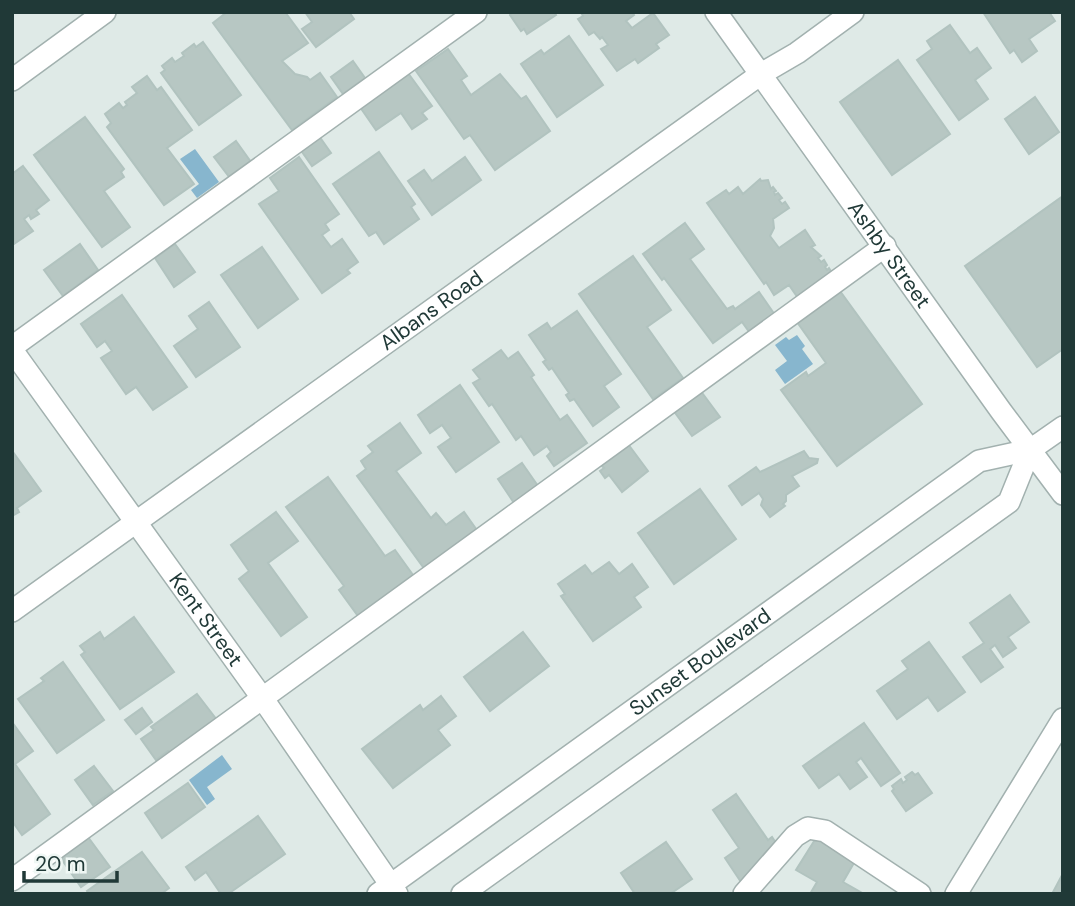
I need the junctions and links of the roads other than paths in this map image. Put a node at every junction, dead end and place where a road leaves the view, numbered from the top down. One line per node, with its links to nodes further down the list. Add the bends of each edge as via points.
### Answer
1 (105, 12): 6 (street)
2 (476, 12): 8 (street)
3 (716, 12): 5 (street, Ashby Street)
4 (853, 12): 5 (street, Albans Road)
5 (761, 74): 7 (street, Ashby Street); 12 (street, Albans Road)
6 (12, 80)
7 (885, 246): 10 (street, Ashby Street); 14 (street)
8 (12, 349): 12 (street, Kent Street)
9 (1063, 427): 10 (street, Sunset Boulevard)
10 (1030, 450): 11 (street, Ashby Street); 17 (street, Sunset Boulevard, via 979,461); 18 (street, via 1009,502)
11 (1063, 494)
12 (136, 521): 13 (street, Albans Road); 14 (street, Kent Street)
13 (12, 611)
14 (263, 699): 16 (street); 17 (street, Kent Street)
15 (1063, 719): 21 (street)
16 (12, 880)
17 (388, 891)
18 (462, 894)
19 (744, 894): 20 (street, via 795,836 808,828 825,831)
20 (920, 894)
21 (956, 894)

